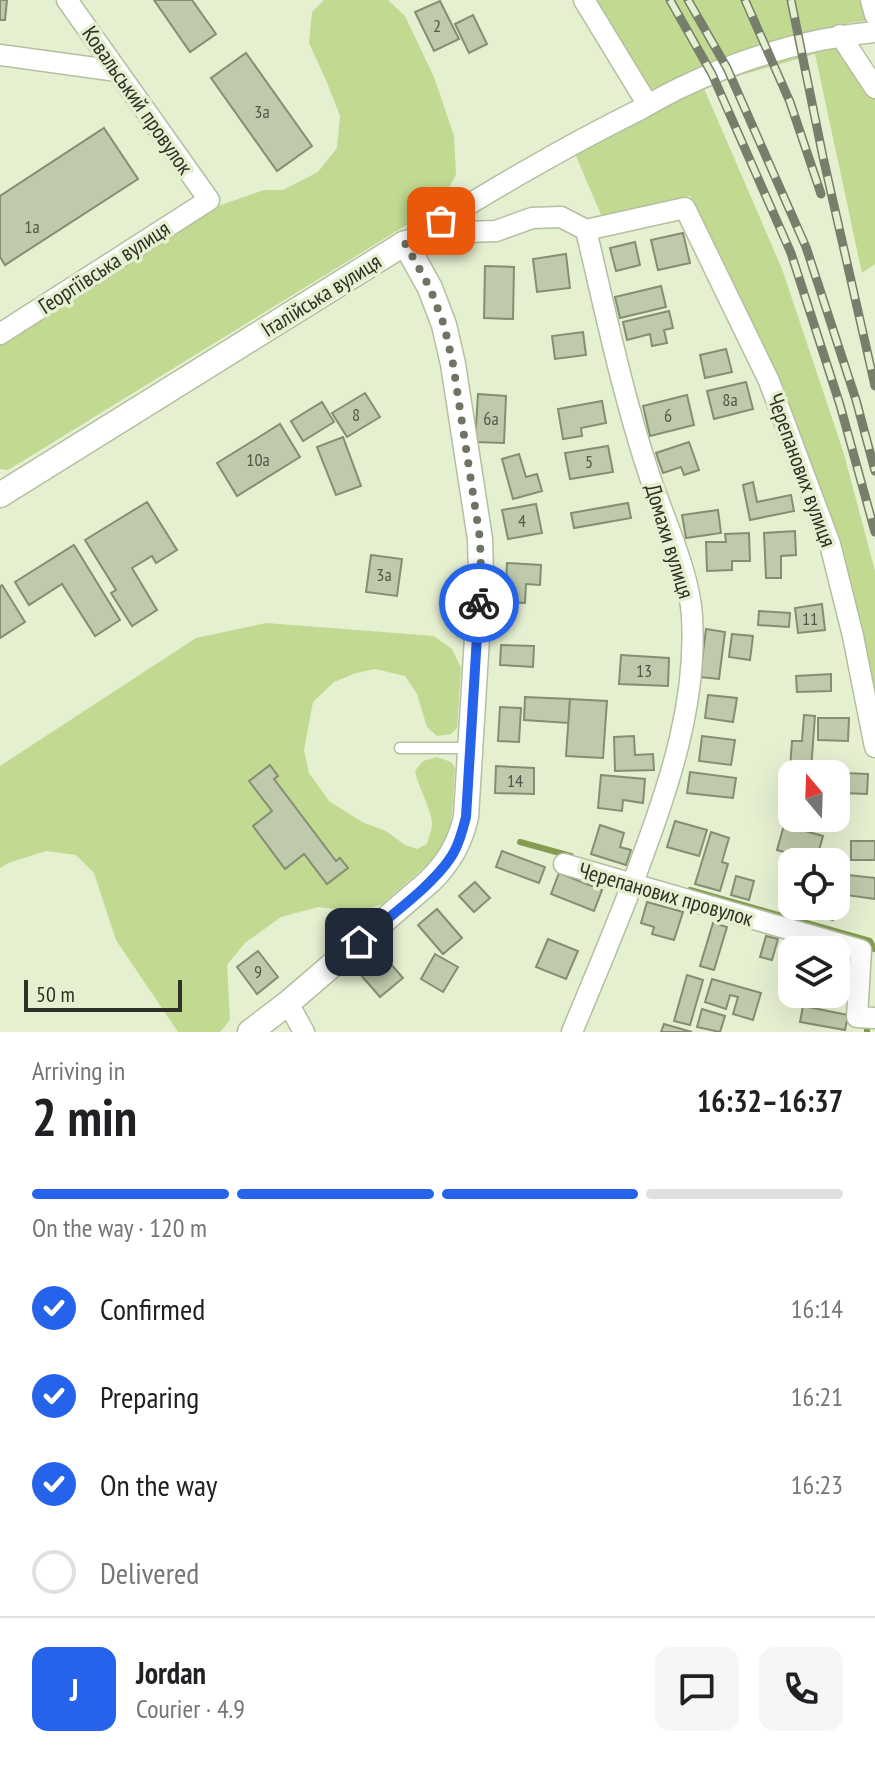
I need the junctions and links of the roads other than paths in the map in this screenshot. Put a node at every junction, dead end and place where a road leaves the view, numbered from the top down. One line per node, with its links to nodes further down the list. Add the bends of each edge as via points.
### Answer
1 (67, 0): 8 (street, Ковальський провулок)
2 (584, 0): 10 (street)
3 (871, 0): 4 (street)
4 (875, 15)
5 (875, 32): 6 (street, Італійська вулиця)
6 (840, 35): 9 (street); 10 (street, Італійська вулиця, via 727,68)
7 (0, 55): 8 (street)
8 (117, 71): 11 (street, Ковальський провулок)
9 (875, 88)
10 (648, 105): 12 (street, Італійська вулиця)
11 (209, 200): 15 (street, Георгіївська вулиця)
12 (441, 221): 13 (street, via 466,232 496,231 532,218 561,217); 14 (street, Італійська вулиця)
13 (586, 230): 17 (street, Черепанових вулиця, via 685,208 769,381 830,544); 21 (street, Домахи вулиця, via 624,390 692,611 687,711 667,793)
14 (405, 243): 16 (street, Італійська вулиця); 19 (street, via 444,325 480,539)
15 (0, 334)
16 (0, 495)
17 (875, 747)
18 (400, 748): 19 (lane)
19 (470, 748): 22 (street, via 466,817 443,868)
20 (564, 864): 21 (street, Черепанових провулок)
21 (632, 884): 23 (street, Черепанових провулок, via 861,950 857,1017); 26 (street, Домахи вулиця)
22 (288, 1003): 24 (street); 25 (street)
23 (875, 1018)
24 (250, 1032)
25 (304, 1032)
26 (572, 1032)

